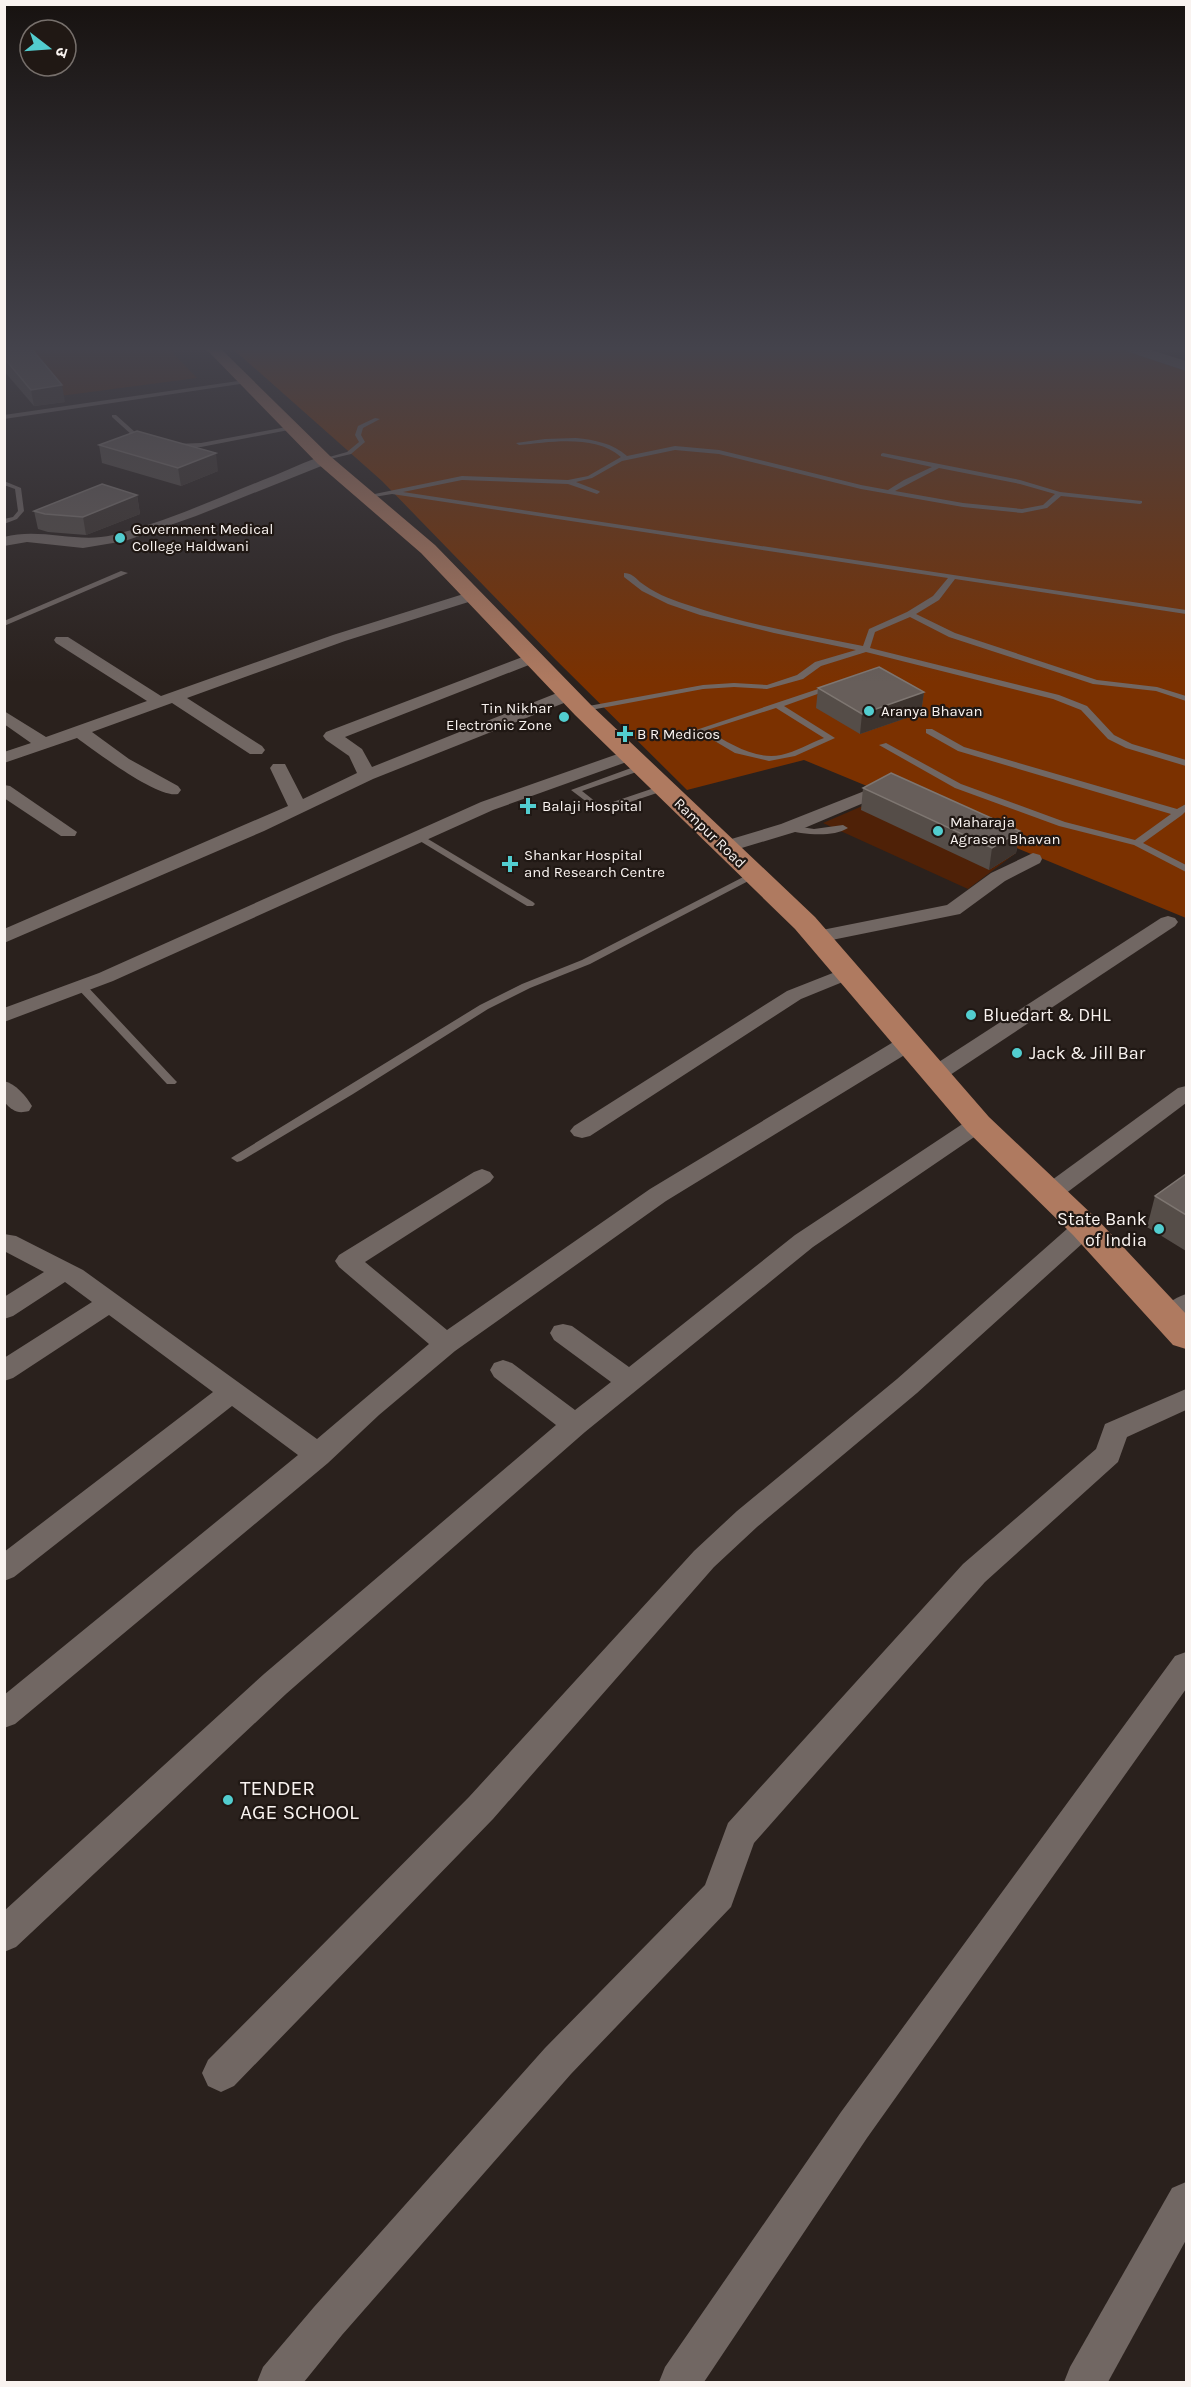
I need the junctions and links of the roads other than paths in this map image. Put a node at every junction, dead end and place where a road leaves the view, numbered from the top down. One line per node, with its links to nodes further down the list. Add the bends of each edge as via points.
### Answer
1 (323, 460): 15 (street, via 157,526 114,538 74,544 17,537)
2 (324, 460): 11 (main road, Rampur Road)
3 (621, 460): 7 (lane, via 590,477)
4 (750, 460): 10 (lane)
5 (910, 460): 6 (lane)
6 (938, 466): 10 (lane); 12 (lane)
7 (568, 482): 9 (lane); 11 (lane, via 462,478)
8 (4, 483): 14 (lane, via 18,488 21,511)
9 (597, 492)
10 (889, 492): 12 (lane, via 1022,511 1045,507)
11 (380, 494): 18 (lane); 19 (main road, Rampur Road)
12 (1059, 494): 13 (lane)
13 (1140, 502)
14 (4, 522)
15 (4, 542)
16 (124, 573): 22 (lane)
17 (627, 575): 24 (lane, via 637,586 668,601 748,624)
18 (952, 578): 20 (lane); 21 (lane, via 936,598)
19 (473, 596): 25 (main road, Rampur Road); 29 (street, via 339,638)
20 (1186, 612)
21 (910, 614): 24 (lane, via 872,631); 28 (lane, via 952,635 1096,682 1157,689)
22 (4, 624)
23 (63, 640): 29 (street)
24 (866, 649): 27 (lane, via 819,664); 39 (lane, via 1056,697 1084,708 1111,737)
25 (533, 658): 30 (main road, Rampur Road); 41 (street, via 332,736 356,753)
26 (842, 684): 27 (lane)
27 (777, 696): 27 (lane, via 711,727 700,730 758,758 779,758 831,738); 30 (lane, via 734,685)
28 (1186, 699)
29 (168, 700): 33 (street); 36 (street)
30 (576, 702): 38 (main road, Rampur Road); 41 (street)
31 (4, 716): 34 (street)
32 (929, 731): 47 (lane, via 961,749)
33 (80, 732): 34 (street); 44 (street, via 123,763)
34 (44, 744): 37 (street)
35 (883, 745): 52 (lane, via 958,786 1062,824)
36 (256, 750)
37 (4, 758)
38 (635, 761): 42 (main road, Rampur Road); 42 (lane, via 576,790 600,809); 51 (street, via 537,787)
39 (1186, 763)
40 (279, 768): 46 (street)
41 (367, 775): 46 (street)
42 (663, 788): 53 (main road, Rampur Road)
43 (4, 790): 50 (street)
44 (172, 790)
45 (867, 795): 48 (street)
46 (298, 808): 59 (street)
47 (1183, 810): 52 (lane)
48 (788, 828): 49 (lane, via 814,832); 53 (street)
49 (843, 828)
50 (68, 832)
51 (418, 836): 57 (lane); 62 (street)
52 (1137, 843): 55 (lane)
53 (725, 847): 56 (main road, Rampur Road)
54 (1033, 859): 60 (street, via 998,877 953,910)
55 (1186, 868)
56 (753, 875): 60 (main road, Rampur Road); 72 (lane, via 586,962 484,1007)
57 (530, 904)
58 (1168, 922): 65 (street)
59 (4, 937)
60 (817, 937): 61 (main road, Rampur Road)
61 (848, 973): 64 (main road, Rampur Road); 71 (street, via 794,995)
62 (82, 987): 63 (street); 66 (lane)
63 (4, 1016)
64 (908, 1043): 65 (main road, Rampur Road); 83 (street, via 658,1195)
65 (936, 1074): 70 (main road, Rampur Road)
66 (171, 1082)
67 (4, 1088): 69 (street)
68 (1186, 1093): 74 (street)
69 (21, 1106)
70 (978, 1124): 74 (main road, Rampur Road); 86 (street, via 804,1241)
71 (582, 1131)
72 (237, 1158)
73 (482, 1177): 83 (street, via 348,1261)
74 (1049, 1194): 75 (main road, Rampur Road)
75 (1085, 1227): 80 (main road, Rampur Road); 95 (street, via 704,1559 481,1808)
76 (4, 1243): 77 (street)
77 (65, 1272): 78 (street); 79 (street)
78 (109, 1303): 85 (street); 87 (street)
79 (4, 1310)
80 (1177, 1310): 82 (main road, Rampur Road)
81 (562, 1333): 86 (street)
82 (1186, 1336)
83 (446, 1344): 90 (street)
84 (503, 1370): 89 (street)
85 (4, 1371)
86 (629, 1381): 89 (street)
87 (232, 1392): 90 (street); 91 (street)
88 (1186, 1399): 97 (street, via 1115,1431 1108,1454 974,1573 740,1834 719,1895 558,2061)
89 (574, 1425): 94 (street, via 276,1684)
90 (318, 1455): 93 (street)
91 (4, 1569)
92 (1186, 1665): 98 (street, via 854,2125)
93 (4, 1714)
94 (4, 1935)
95 (221, 2073)
96 (1186, 2202): 99 (street)
97 (278, 2382)
98 (680, 2382)
99 (1085, 2382)

